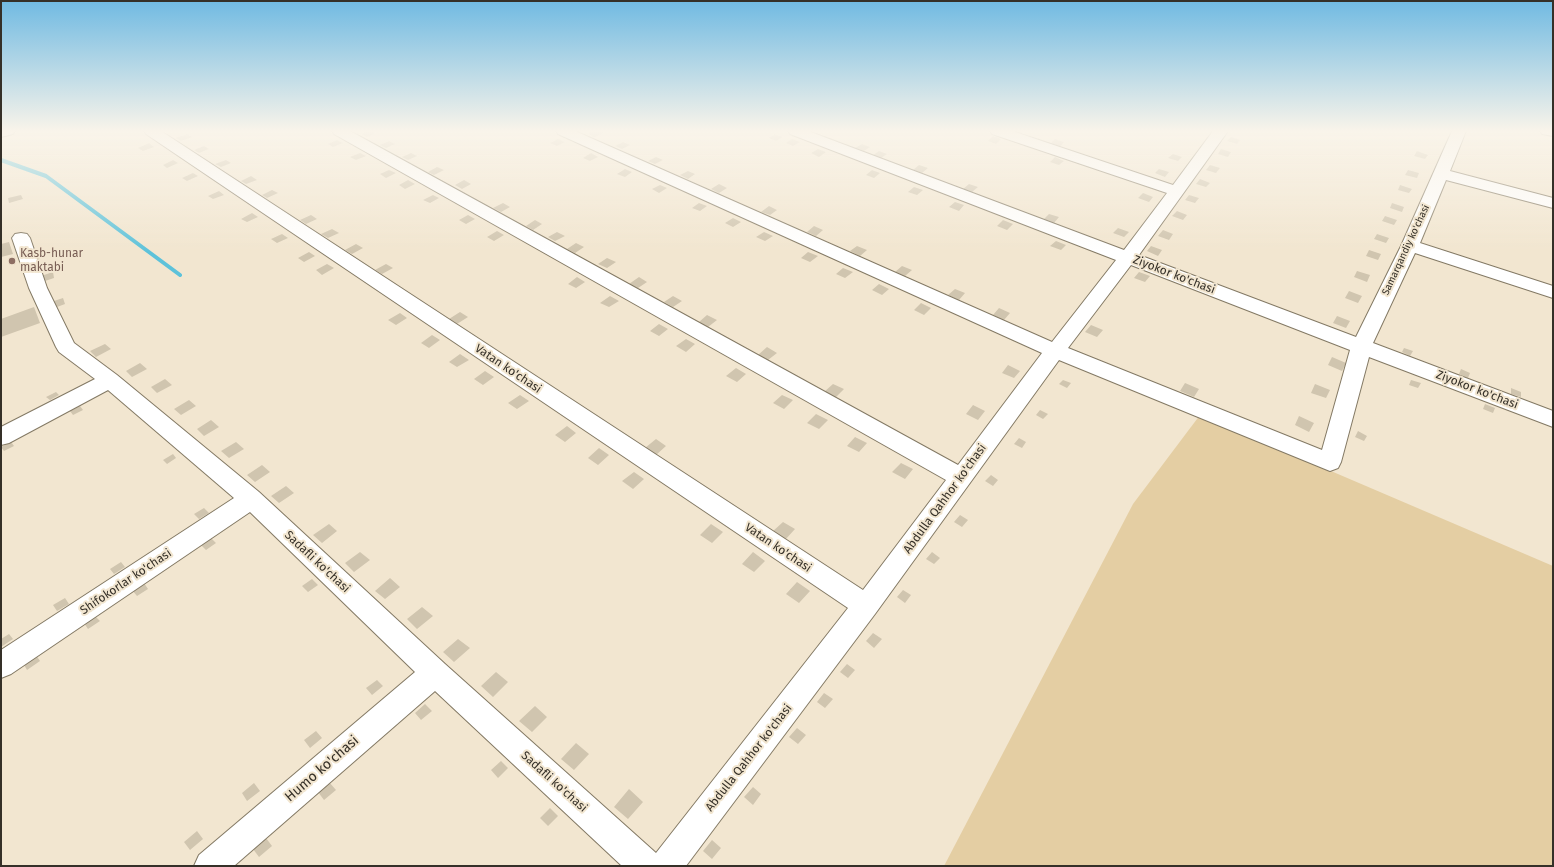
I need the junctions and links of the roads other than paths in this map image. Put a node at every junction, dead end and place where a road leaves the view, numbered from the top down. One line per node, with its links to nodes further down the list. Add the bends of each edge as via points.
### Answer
1 (212, 171): 21 (street, Vatan ko'chasi)
2 (411, 171): 19 (street)
3 (653, 171): 15 (street)
4 (902, 171): 12 (street, Ziyokor ko'chasi)
5 (1118, 171): 8 (street)
6 (1191, 171): 8 (street, Abdulla Qahhor ko'chasi)
7 (1440, 174): 9 (street); 11 (street, Samarqandiy ko'chasi)
8 (1176, 191): 12 (street, Abdulla Qahhor ko'chasi)
9 (1553, 204)
10 (22, 238): 16 (street, Sadafli ko'chasi, via 38,288 66,347)
11 (1410, 246): 13 (street); 14 (street, Samarqandiy ko'chasi)
12 (1128, 257): 14 (street, Ziyokor ko'chasi); 15 (street, Abdulla Qahhor ko'chasi)
13 (1553, 292)
14 (1361, 347): 15 (street, Samarqandiy ko'chasi, via 1330,462); 17 (street, Ziyokor ko'chasi)
15 (1055, 351): 19 (street, Abdulla Qahhor ko'chasi)
16 (110, 380): 18 (street); 20 (street, Sadafli ko'chasi)
17 (1553, 419)
18 (1, 437)
19 (960, 478): 21 (street, Abdulla Qahhor ko'chasi)
20 (251, 499): 22 (street, Shifokorlar ko'chasi); 23 (street, Sadafli ko'chasi)
21 (866, 606): 26 (street, Abdulla Qahhor ko'chasi)
22 (1, 666)
23 (435, 673): 24 (street, Humo ko'chasi); 25 (street, Sadafli ko'chasi)
24 (210, 866)
25 (646, 866)
26 (666, 866)

